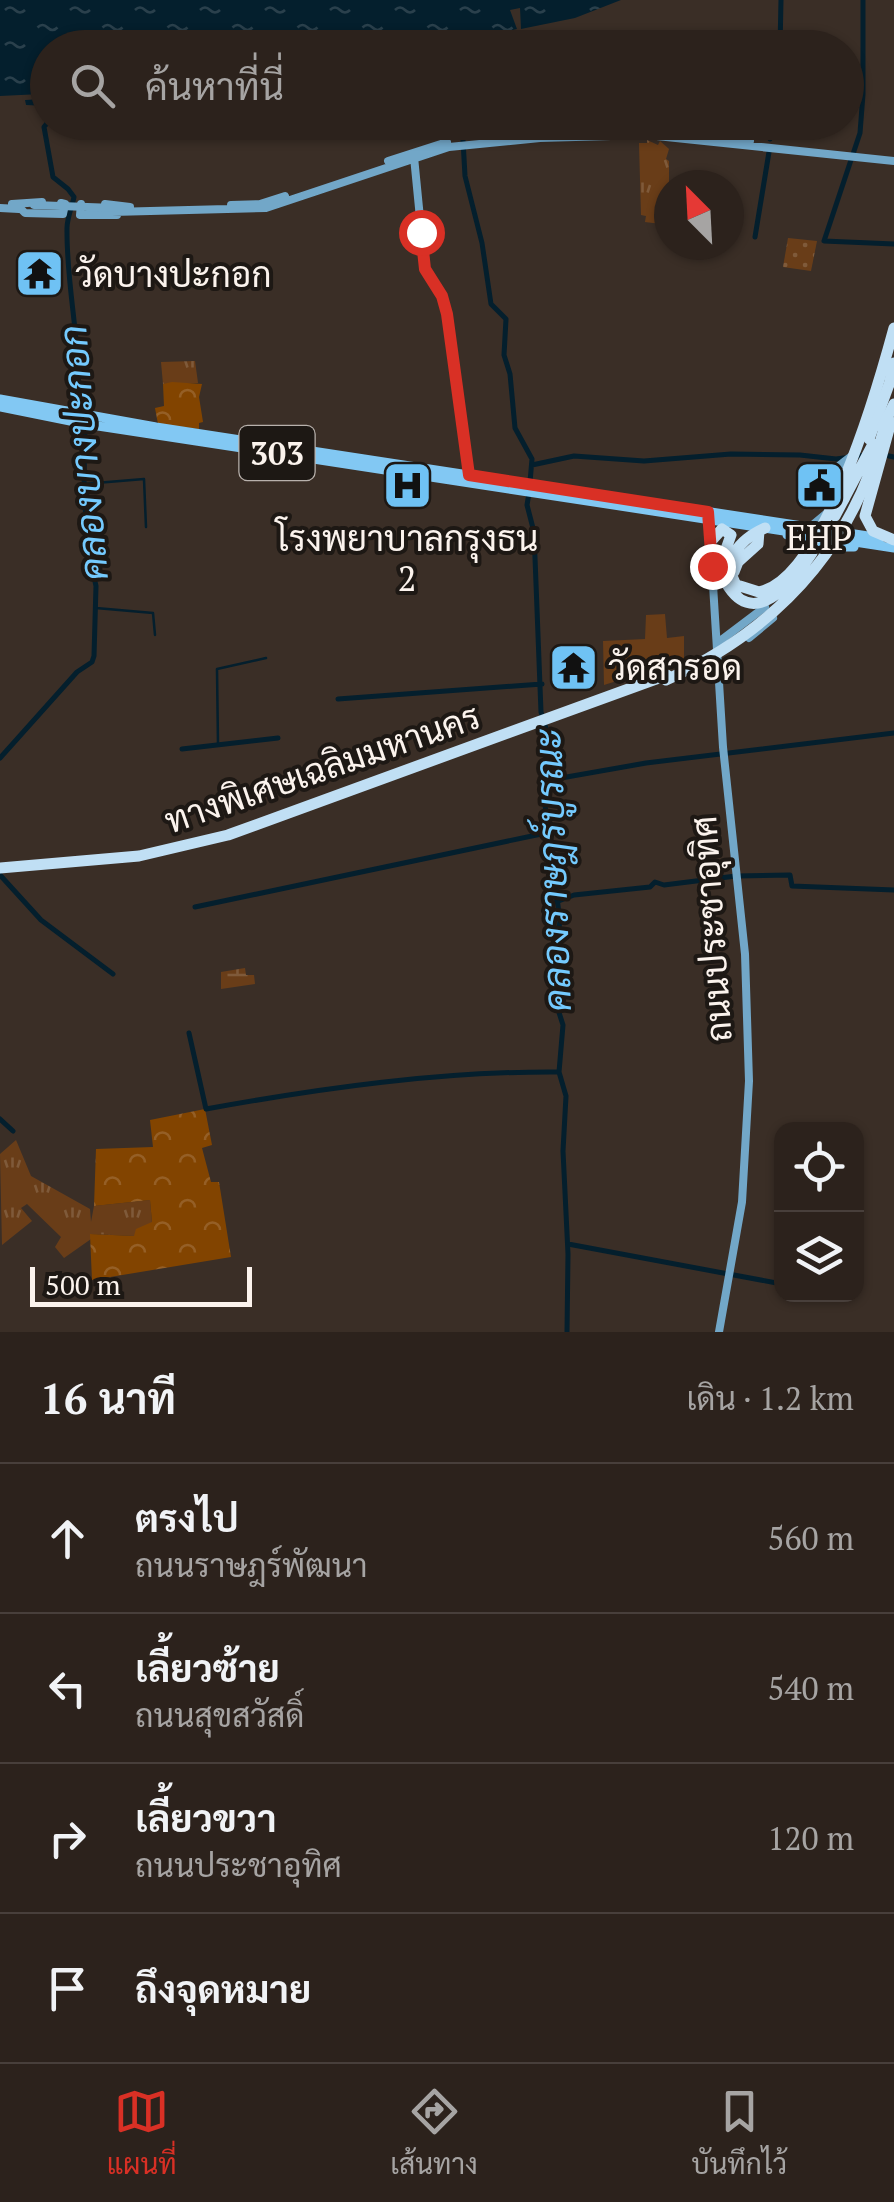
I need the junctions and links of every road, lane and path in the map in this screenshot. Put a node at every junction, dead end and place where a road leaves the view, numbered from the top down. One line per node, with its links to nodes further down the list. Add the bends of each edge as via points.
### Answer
1 (496, 140): 3 (main road)
2 (701, 140): 4 (main road)
3 (414, 155): 7 (main road, via 260,204); 9 (main road, via 266,208); 18 (main road, via 422,256 446,308)
4 (894, 158)
5 (0, 206): 6 (main road)
6 (16, 206): 6 (main road, via 63,203 65,212 26,212); 8 (main road, bridge)
7 (130, 207): 8 (main road); 9 (main road, via 78,205 80,215)
8 (113, 210): 9 (main road)
9 (142, 212)
10 (894, 325): 19 (main road, via 853,455 834,466); 31 (highway, bridge, via 870,414 830,512 774,586 756,592)
11 (894, 364): 12 (highway, ทางพิเศษเฉลิมมหานคร)
12 (892, 383): 17 (highway, ทางพิเศษเฉลิมมหานคร); 31 (highway, bridge, via 836,509 788,577 766,595)
13 (0, 399): 16 (main road, 303)
14 (894, 403): 20 (highway); 25 (highway, bridge, via 840,509 785,589 768,601 736,596 722,562)
15 (0, 407): 16 (main road, 303)
16 (80, 419): 18 (main road, 303)
17 (886, 424): 27 (main road, via 869,516); 36 (highway, ทางพิเศษเฉลิมมหานคร, bridge, via 857,502 822,560 771,615 706,661 216,843 108,864)
18 (469, 479): 21 (main road, 303)
19 (828, 482): 20 (highway, via 855,504); 22 (main road, via 828,512)
20 (873, 485): 27 (highway, via 866,520)
21 (712, 518): 22 (main road, 303); 23 (main road, 303); 25 (highway); 26 (main road, ถนนประชาอุทิศ); 35 (main road, ถนนประชาอุทิศ)
22 (810, 527): 27 (main road, 303)
23 (762, 530): 24 (main road, 303); 31 (highway, via 733,555 730,571)
24 (778, 530): 28 (main road, 303); 29 (main road)
25 (730, 534): 26 (highway, via 720,529)
26 (712, 539): 33 (main road, ถนนประชาอุทิศ)
27 (894, 539)
28 (872, 544): 29 (main road); 30 (main road, 303)
29 (836, 548): 34 (main road, via 785,608)
30 (894, 548)
31 (739, 587)
32 (765, 607): 33 (main road)
33 (720, 641): 34 (main road, ถนนประชาอุทิศ)
34 (720, 658): 35 (main road, ถนนประชาอุทิศ)
35 (725, 755): 37 (main road, ถนนประชาอุทิศ, via 740,877 749,1122)
36 (0, 870)
37 (720, 1332)

